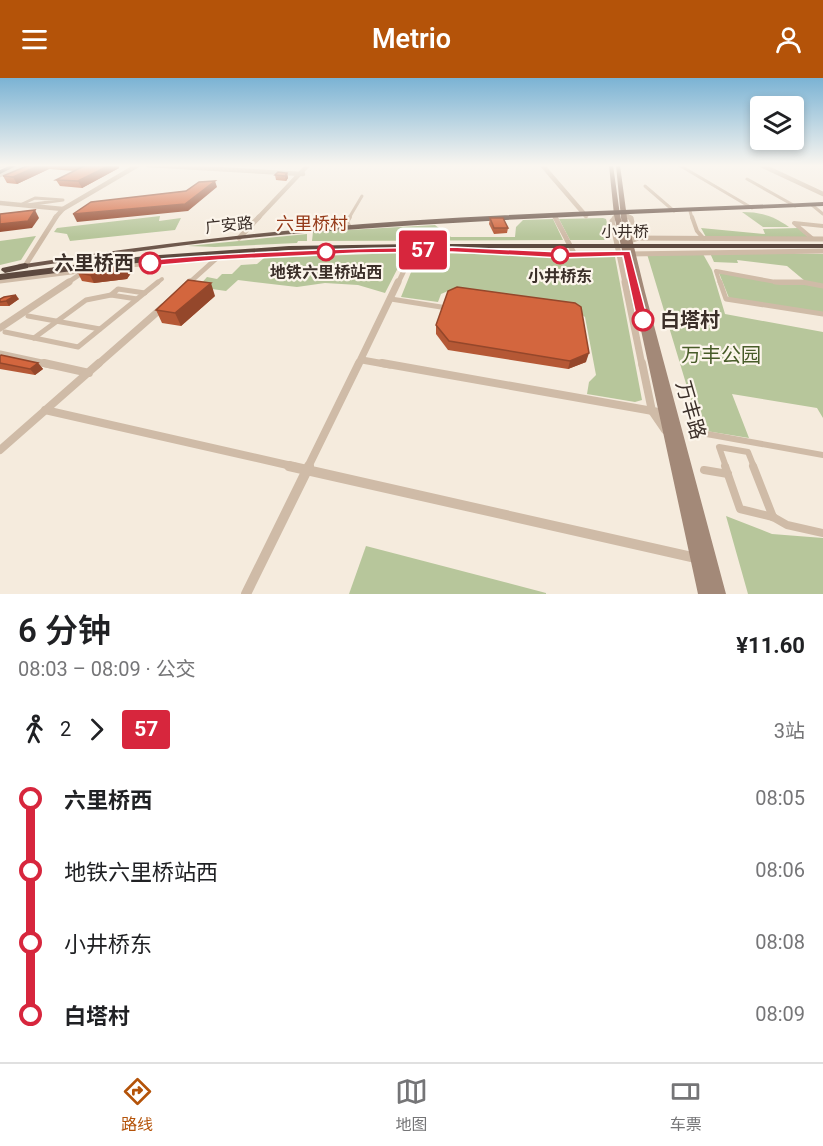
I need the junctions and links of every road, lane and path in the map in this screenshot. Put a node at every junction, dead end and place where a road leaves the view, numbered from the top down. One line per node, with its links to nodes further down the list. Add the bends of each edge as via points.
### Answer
1 (96, 189): 18 (street)
2 (287, 189): 28 (street)
3 (563, 189): 24 (street)
4 (613, 189): 14 (main road, 万丰路)
5 (622, 189): 17 (main road, 万丰路)
6 (649, 189): 21 (street)
7 (719, 189): 19 (street)
8 (765, 189): 16 (street)
9 (362, 196): 27 (street, via 347,222)
10 (35, 201): 12 (street); 12 (street, via 63,200 35,198)
11 (0, 203): 12 (street)
12 (28, 203): 18 (street)
13 (823, 204): 15 (highway, 广安路)
14 (615, 205): 17 (main road); 23 (main road, 万丰路)
15 (812, 205): 16 (highway, 广安路); 22 (street)
16 (795, 206): 19 (highway, 广安路)
17 (625, 207): 23 (main road, 万丰路)
18 (63, 208): 45 (street)
19 (752, 208): 20 (highway, 广安路)
20 (690, 210): 21 (highway, 广安路); 32 (street)
21 (674, 211): 23 (highway, 广安路)
22 (823, 214)
23 (621, 215): 24 (highway, 广安路); 30 (main road, 万丰路); 42 (street, via 612,221)
24 (586, 216): 25 (highway, 广安路)
25 (555, 217): 27 (highway, 广安路); 43 (street)
26 (823, 225): 29 (street, via 794,223)
27 (350, 227): 28 (highway, 广安路)
28 (242, 237): 44 (highway, 广安路)
29 (809, 239): 32 (street); 33 (highway)
30 (632, 240): 31 (street); 42 (main road, 万丰路)
31 (644, 240): 32 (street); 40 (street, via 645,248)
32 (704, 240)
33 (823, 242): 34 (highway, 小井桥)
34 (557, 244): 36 (highway); 41 (highway, via 358,242)
35 (357, 246): 36 (highway); 39 (highway); 48 (highway, via 221,252 78,266)
36 (415, 248): 37 (highway); 39 (street); 55 (street)
37 (452, 250): 43 (street)
38 (823, 251): 40 (street)
39 (314, 252): 41 (street)
40 (654, 252): 42 (street)
41 (221, 253): 44 (highway, via 191,248); 46 (street); 47 (highway); 51 (street)
42 (627, 253): 43 (street); 68 (street); 69 (main road, 万丰路); 82 (main road, 万丰路)
43 (575, 255)
44 (78, 258): 45 (highway, 广安路)
45 (25, 266): 47 (highway)
46 (87, 270): 48 (street); 62 (street)
47 (0, 271)
48 (0, 279)
49 (162, 279): 52 (street)
50 (823, 286): 58 (street, via 716,271 726,298)
51 (183, 289)
52 (145, 293): 53 (street, via 118,289); 54 (street)
53 (111, 295): 54 (street); 60 (street, via 86,300)
54 (137, 299): 61 (street)
55 (391, 299): 57 (street); 65 (street)
56 (170, 300): 66 (street)
57 (441, 307)
58 (823, 314)
59 (28, 316): 60 (street)
60 (57, 321): 61 (street); 63 (street)
61 (100, 329): 63 (street, via 78,347)
62 (2, 330): 63 (street)
63 (34, 338)
64 (0, 354): 66 (street)
65 (362, 360): 68 (street); 75 (street)
66 (89, 372): 67 (street)
67 (45, 410): 72 (street); 75 (street)
68 (652, 411): 69 (street); 71 (street)
69 (664, 413): 71 (main road, 万丰路)
70 (690, 431): 73 (street)
71 (669, 435): 79 (main road, 万丰路)
72 (0, 450)
73 (823, 455)
74 (704, 470): 76 (street)
75 (307, 471): 79 (street); 80 (street)
76 (728, 474): 77 (street, via 740,509); 77 (street, via 719,447 748,452)
77 (773, 518): 78 (street)
78 (823, 533)
79 (696, 558): 81 (main road, 万丰路)
80 (246, 594)
81 (705, 594)
82 (719, 594)

